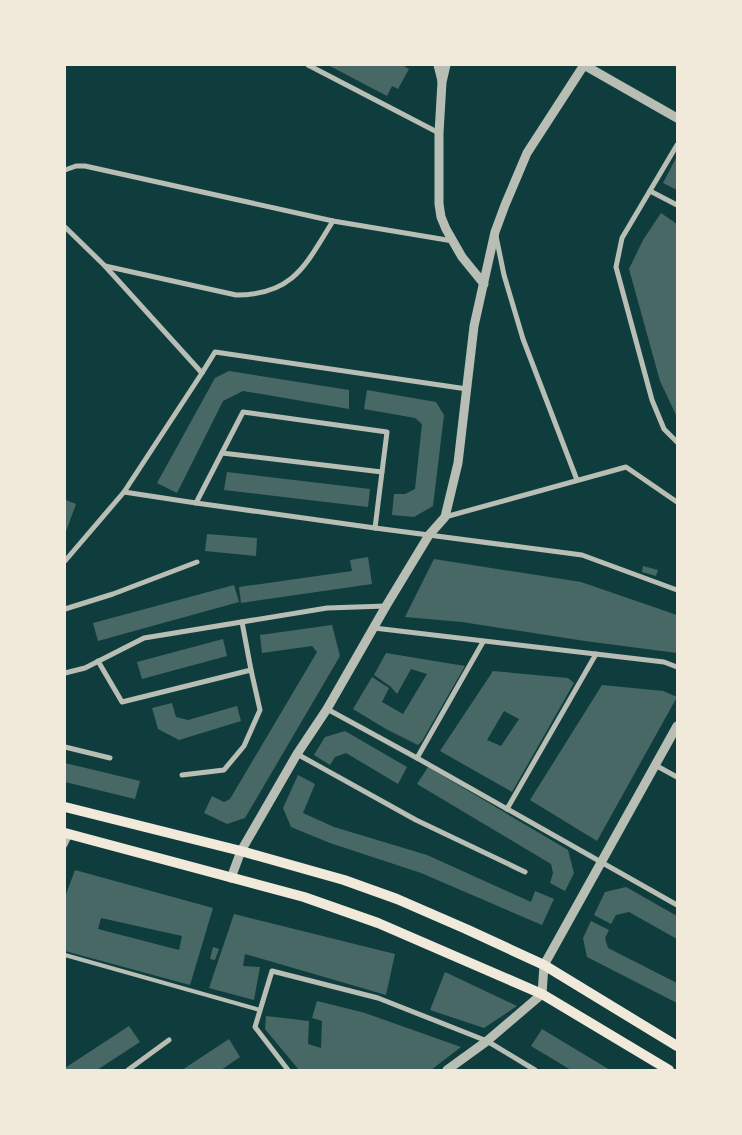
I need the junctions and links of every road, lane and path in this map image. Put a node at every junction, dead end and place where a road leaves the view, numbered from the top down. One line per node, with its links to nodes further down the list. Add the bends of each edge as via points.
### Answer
1 (308, 65): 7 (street)
2 (438, 65): 5 (street)
3 (446, 65): 5 (street)
4 (585, 65): 6 (street); 14 (street, via 527,153)
5 (442, 82): 7 (street)
6 (677, 118)
7 (439, 133): 15 (street, via 438,204)
8 (677, 144): 10 (street)
9 (65, 170): 12 (street, via 85,166)
10 (650, 191): 11 (street); 20 (street, via 622,238 616,267 652,400 664,429)
11 (677, 206)
12 (333, 221): 15 (street); 16 (street, via 305,265 280,286 262,293 236,295)
13 (65, 227): 16 (street)
14 (495, 232): 17 (street); 23 (street, via 523,339)
15 (453, 241): 17 (street)
16 (105, 266): 18 (street)
17 (484, 284): 19 (street, via 474,326)
18 (202, 373): 19 (street, via 215,352); 24 (street)
19 (467, 390): 27 (street, via 458,463)
20 (677, 442)
21 (222, 453): 22 (street); 22 (street, via 243,412 387,432); 26 (street)
22 (382, 472): 28 (street)
23 (577, 480): 25 (street, via 626,466); 27 (street)
24 (124, 492): 26 (street); 30 (street)
25 (677, 502)
26 (196, 503): 28 (street)
27 (445, 517): 29 (street)
28 (375, 528): 29 (street)
29 (428, 535): 32 (street, via 582,555); 33 (street)
30 (65, 561)
31 (197, 562): 34 (street)
32 (677, 590)
33 (386, 606): 35 (street, via 327,608); 36 (street)
34 (65, 609)
35 (242, 622): 39 (street, via 144,638); 41 (street)
36 (374, 628): 37 (street); 43 (street)
37 (482, 642): 38 (street); 48 (street)
38 (596, 654): 40 (street, via 664,662); 53 (street)
39 (98, 661): 41 (street, via 122,702); 42 (street, via 85,668)
40 (677, 667)
41 (251, 670): 50 (street, via 260,710 244,746 224,770)
42 (65, 672)
43 (327, 709): 46 (street); 48 (street)
44 (677, 726): 49 (street)
45 (65, 747): 47 (street)
46 (296, 754): 56 (street); 58 (street, via 416,820)
47 (110, 758)
48 (417, 758): 53 (street)
49 (655, 765): 51 (street); 57 (street)
50 (182, 774)
51 (677, 777)
52 (65, 807): 56 (main road)
53 (507, 809): 57 (street)
54 (67, 834): 55 (street); 59 (main road)
55 (65, 845)
56 (241, 851): 59 (street); 62 (main road, via 344,880 396,899)
57 (601, 862): 60 (street); 62 (street)
58 (524, 872)
59 (231, 878): 63 (main road, via 304,897 378,923)
60 (677, 905)
61 (65, 955): 64 (lane)
62 (544, 964): 63 (street); 67 (main road)
63 (542, 994): 66 (street); 72 (main road)
64 (260, 1010): 66 (street, via 272,971 378,998); 69 (street, via 255,1027)
65 (169, 1040): 68 (street)
66 (488, 1041): 70 (street); 71 (street)
67 (677, 1046)
68 (128, 1070)
69 (288, 1070)
70 (447, 1070)
71 (535, 1070)
72 (669, 1070)

